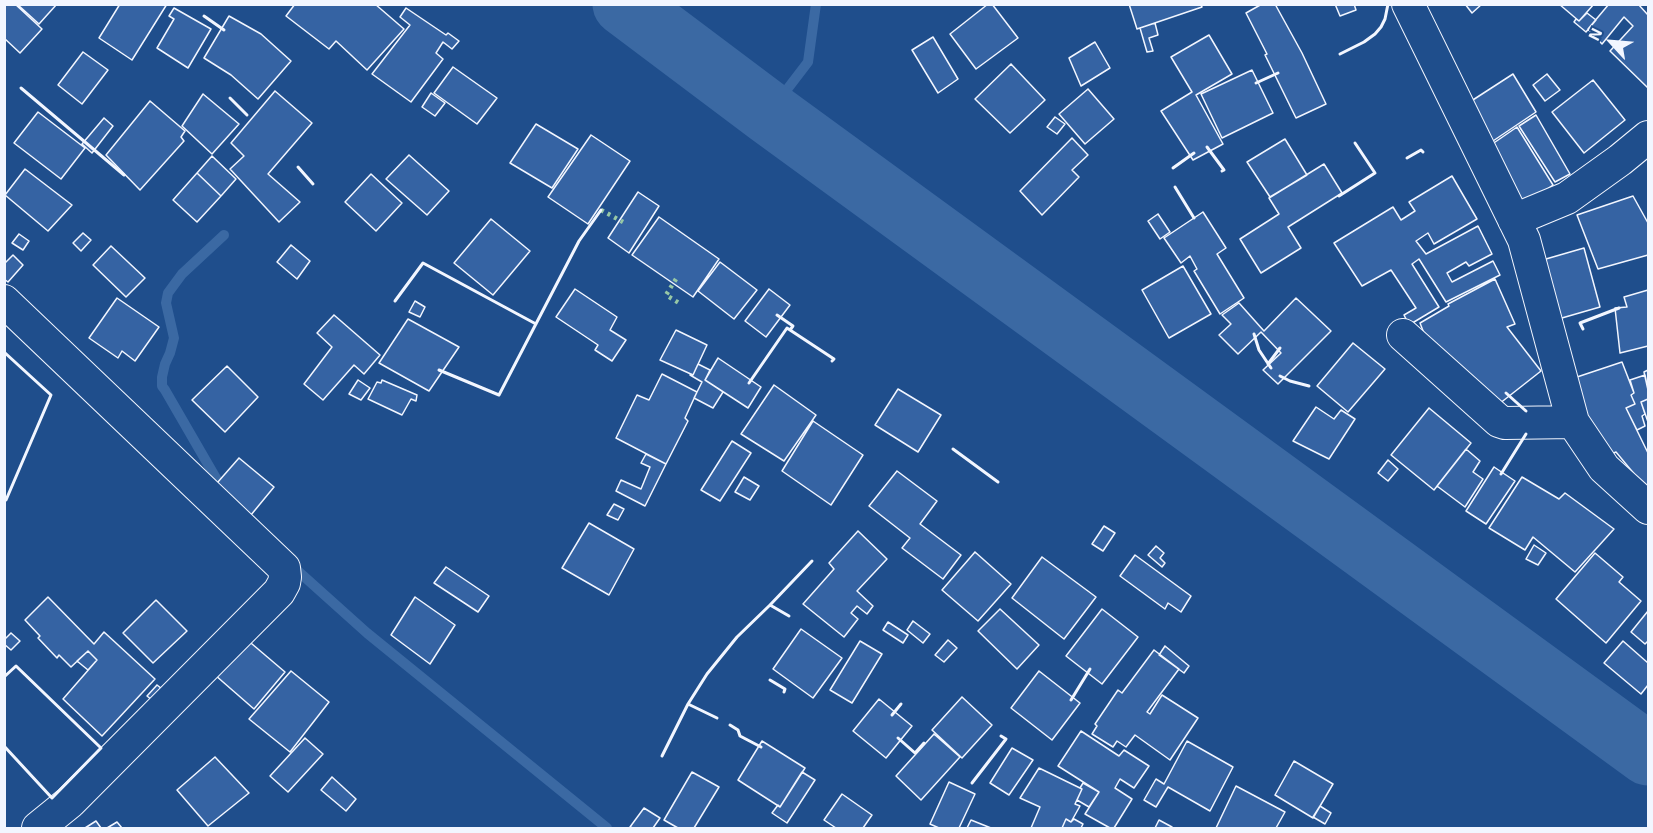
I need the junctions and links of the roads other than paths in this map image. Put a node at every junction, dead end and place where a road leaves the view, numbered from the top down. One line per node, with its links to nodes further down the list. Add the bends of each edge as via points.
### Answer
1 (1408, 4): 3 (street)
2 (1648, 137): 3 (street, via 1567,198)
3 (1514, 220): 6 (street, via 1524,240)
4 (4, 301): 8 (street, via 284,568 285,577 279,592 70,802)
5 (1403, 335): 6 (street, via 1498,421)
6 (1573, 422): 7 (street, via 1604,468)
7 (1648, 506)
8 (38, 828)

